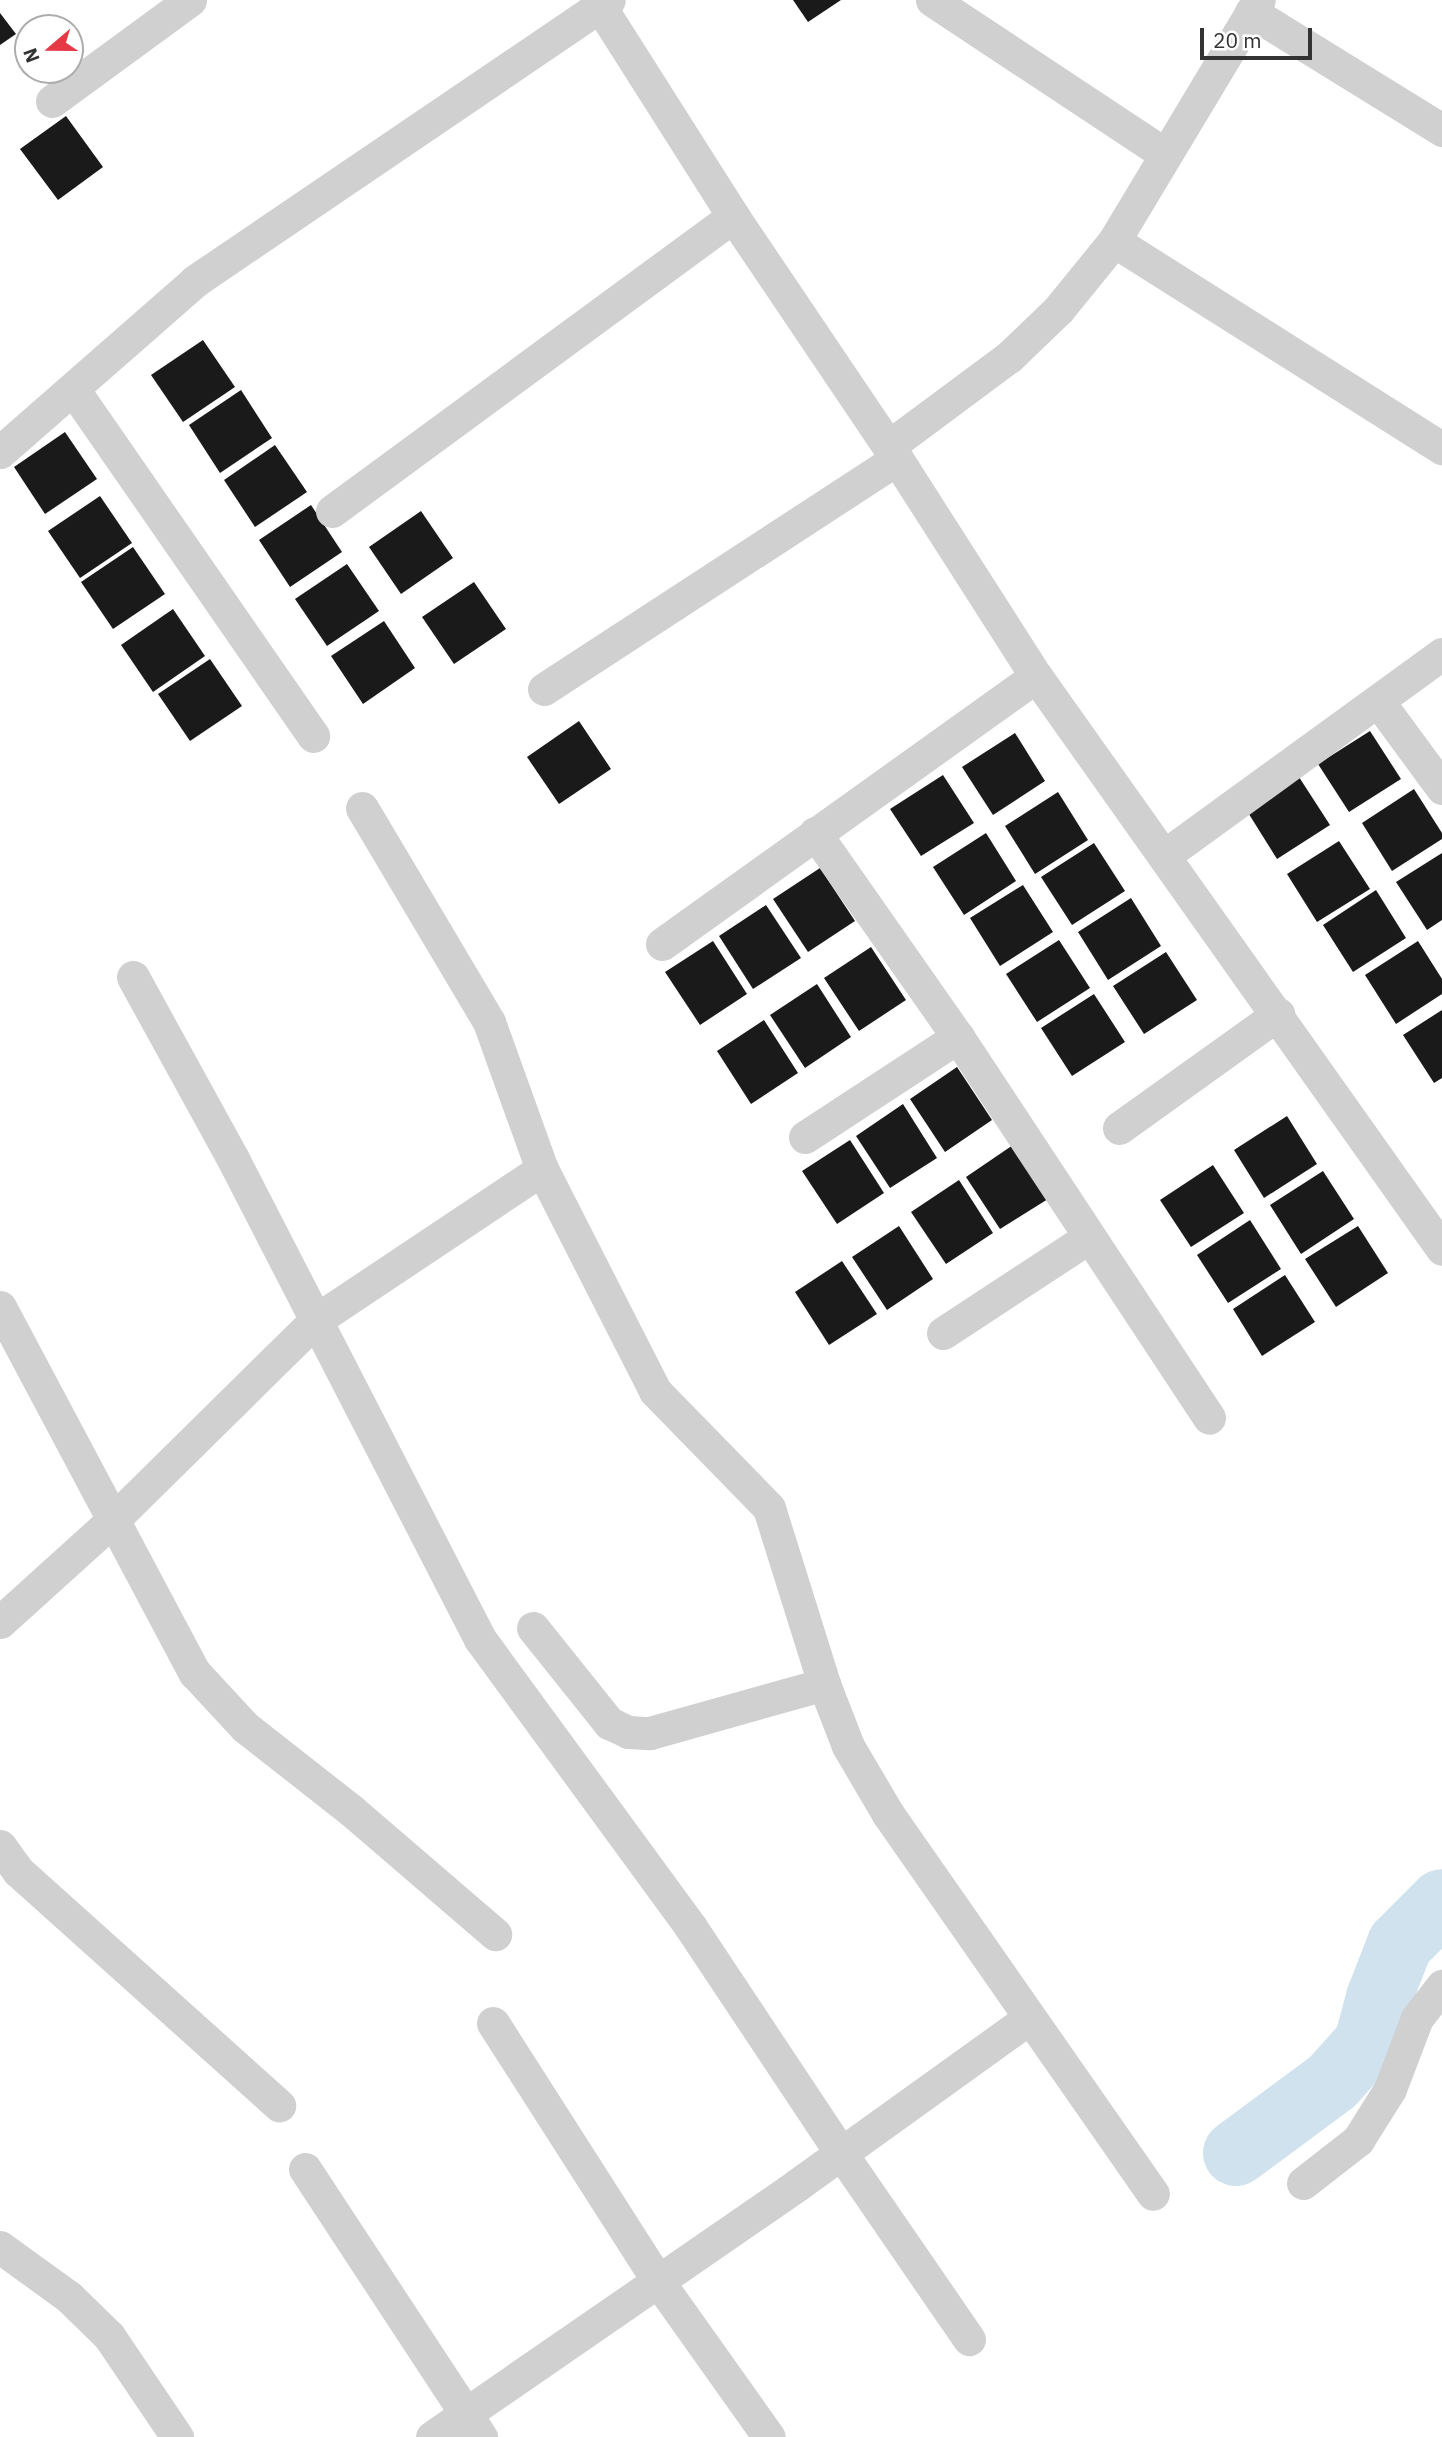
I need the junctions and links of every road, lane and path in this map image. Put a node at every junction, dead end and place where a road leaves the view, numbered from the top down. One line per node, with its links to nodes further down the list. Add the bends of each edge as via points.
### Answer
1 (190, 0): 5 (street)
2 (932, 0): 7 (street)
3 (602, 2): 8 (street); 10 (street, via 195,281)
4 (1255, 6): 6 (street); 7 (street)
5 (52, 101)
6 (1442, 130)
7 (1165, 154): 9 (street)
8 (733, 216): 12 (street); 14 (street)
9 (1114, 241): 11 (street); 12 (street, via 1058,310 1009,357)
10 (73, 389): 13 (street); 19 (street)
11 (1442, 448)
12 (893, 452): 16 (street); 17 (street)
13 (0, 453)
14 (332, 511)
15 (1442, 654): 18 (street)
16 (1036, 676): 22 (street); 23 (street)
17 (544, 689)
18 (1377, 701): 20 (street); 23 (street)
19 (313, 736)
20 (1442, 788)
21 (362, 808): 30 (street, via 489,1022)
22 (815, 833): 24 (street); 27 (street)
23 (1165, 855): 26 (street)
24 (662, 944)
25 (134, 977): 34 (street)
26 (1278, 1014): 28 (street); 32 (street)
27 (958, 1037): 29 (street); 31 (street)
28 (1119, 1128)
29 (805, 1137)
30 (542, 1170): 34 (street); 40 (street, via 655,1391 769,1508)
31 (1089, 1237): 35 (street); 36 (street)
32 (1442, 1249)
33 (0, 1307): 37 (street)
34 (316, 1320): 37 (street); 47 (street, via 480,1639 690,1926)
35 (943, 1333)
36 (1209, 1418)
37 (113, 1520): 38 (street); 42 (street, via 195,1673 245,1727 352,1811)
38 (0, 1622)
39 (533, 1628): 40 (street, via 609,1723 628,1732 650,1733)
40 (824, 1684): 44 (street, via 848,1746 887,1815)
41 (0, 1846): 46 (street, via 18,1871)
42 (495, 1934)
43 (1442, 1986): 49 (street, via 1417,2018 1390,2089 1358,2140)
44 (1029, 2018): 47 (street); 50 (street)
45 (493, 2023): 52 (street)
46 (279, 2105)
47 (841, 2153): 52 (street); 53 (street)
48 (306, 2169): 54 (street)
49 (1303, 2183)
50 (1153, 2194)
51 (0, 2247): 55 (street, via 69,2297 109,2336)
52 (658, 2281): 54 (street); 57 (street)
53 (969, 2339)
54 (474, 2426): 56 (street)
55 (177, 2437)
56 (432, 2437)
57 (769, 2437)

